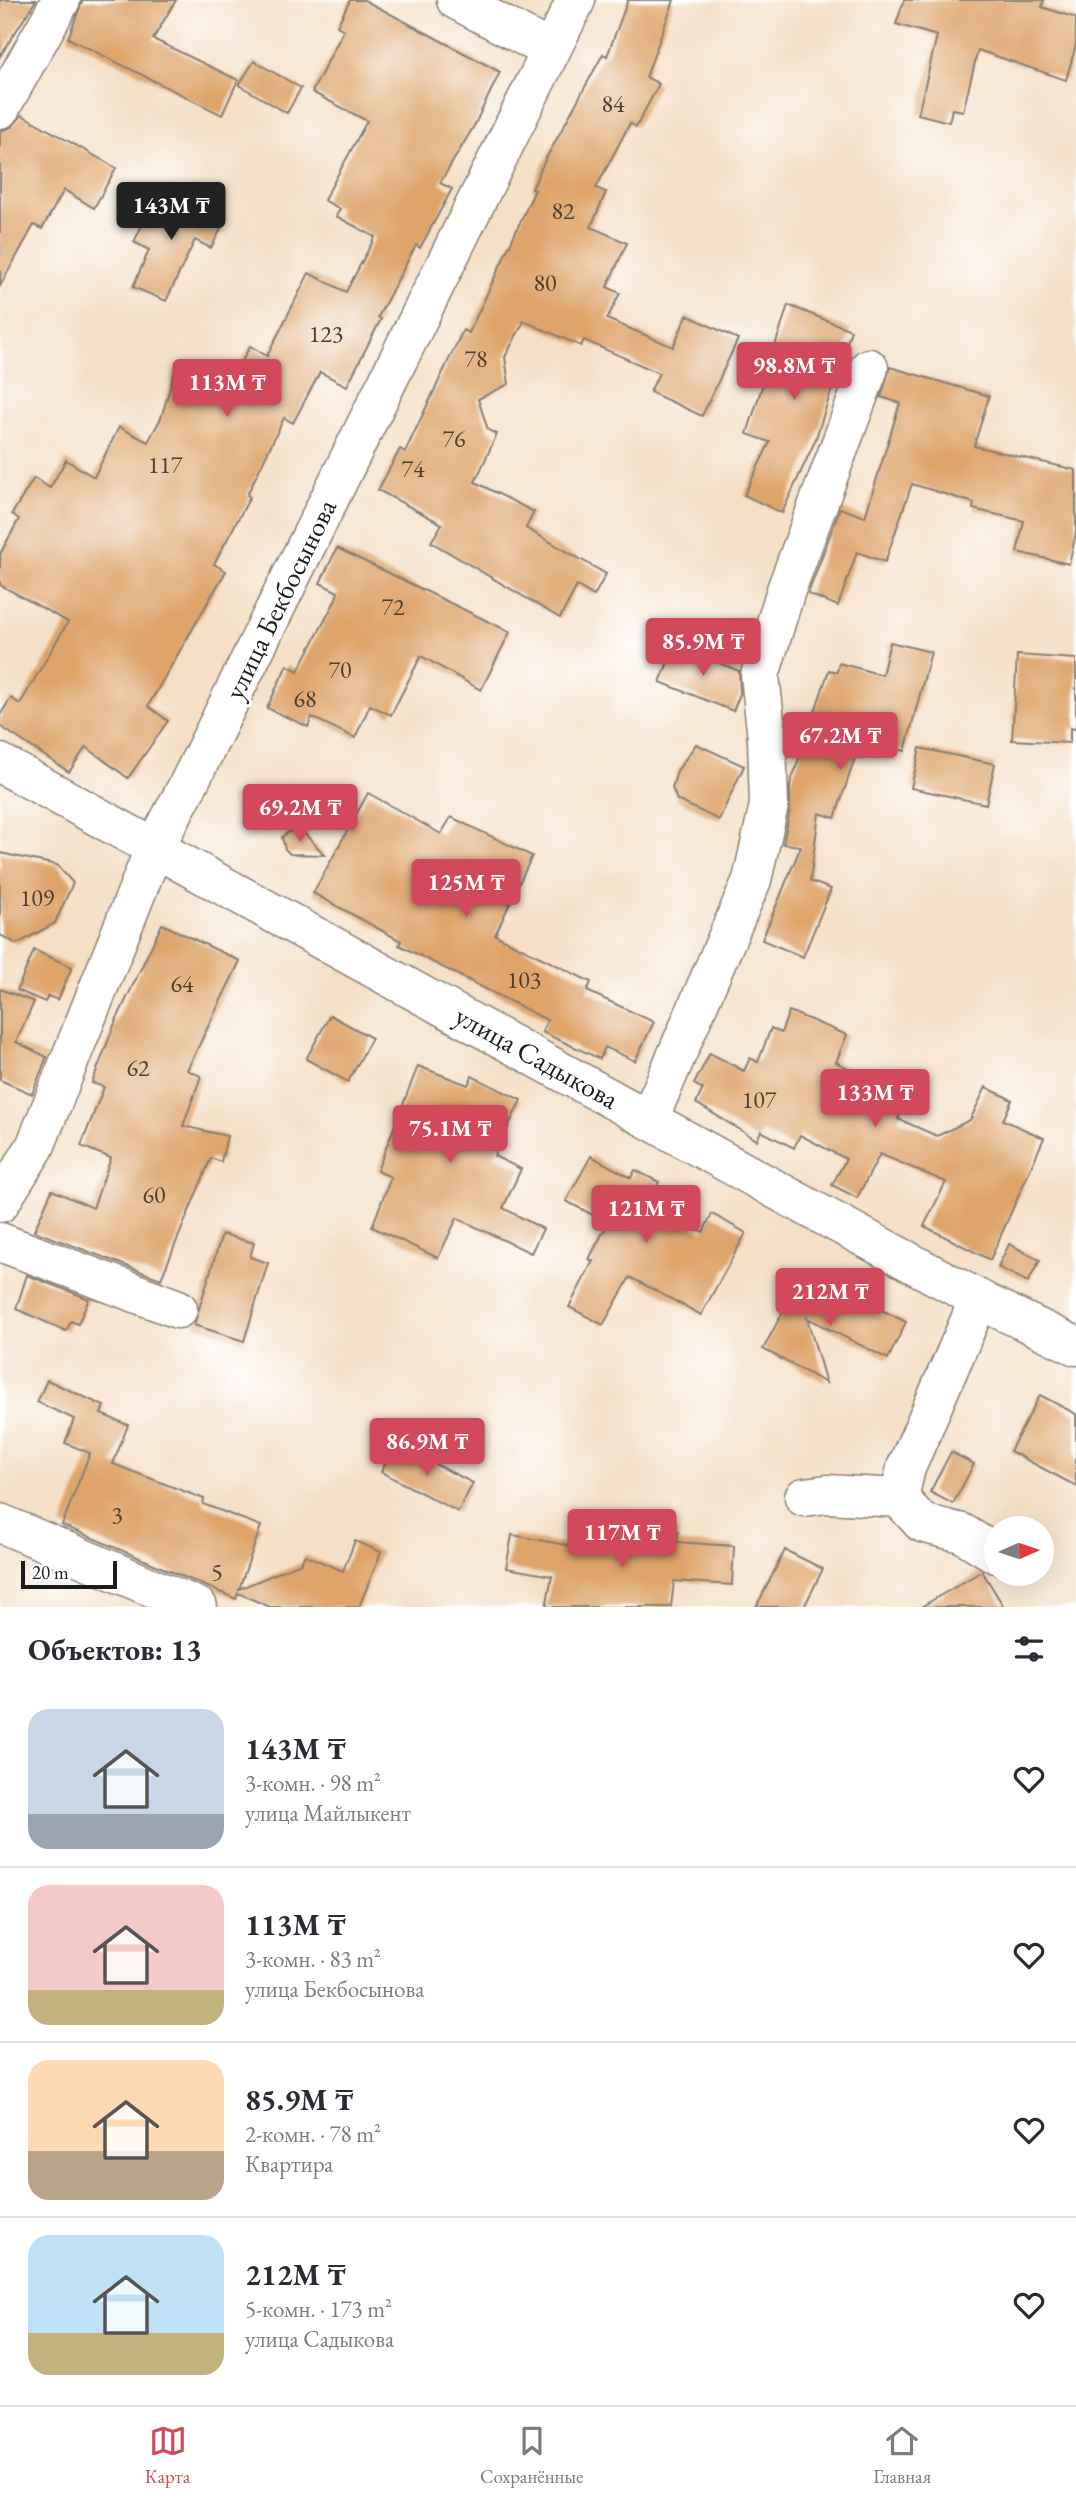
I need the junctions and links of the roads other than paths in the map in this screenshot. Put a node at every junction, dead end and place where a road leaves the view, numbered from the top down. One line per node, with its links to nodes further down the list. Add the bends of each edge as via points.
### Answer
1 (61, 0): 5 (street)
2 (456, 0): 4 (street)
3 (576, 0): 4 (street, улица Бекбосынова)
4 (550, 50): 8 (street, улица Бекбосынова)
5 (0, 109)
6 (869, 368): 9 (street, via 786,590 760,675 769,805 752,880)
7 (0, 763): 8 (street, улица Садыкова)
8 (153, 849): 9 (street, улица Садыкова); 10 (street, улица Бекбосынова, via 35,1147)
9 (649, 1119): 12 (street, улица Садыкова)
10 (0, 1203)
11 (0, 1242): 13 (street)
12 (979, 1299): 14 (street, улица Садыкова); 16 (street, via 906,1468)
13 (178, 1309)
14 (1076, 1346)
15 (804, 1497): 16 (street)
16 (899, 1498): 18 (street, via 922,1523 962,1533)
17 (0, 1523): 19 (street)
18 (984, 1547)
19 (198, 1607)

